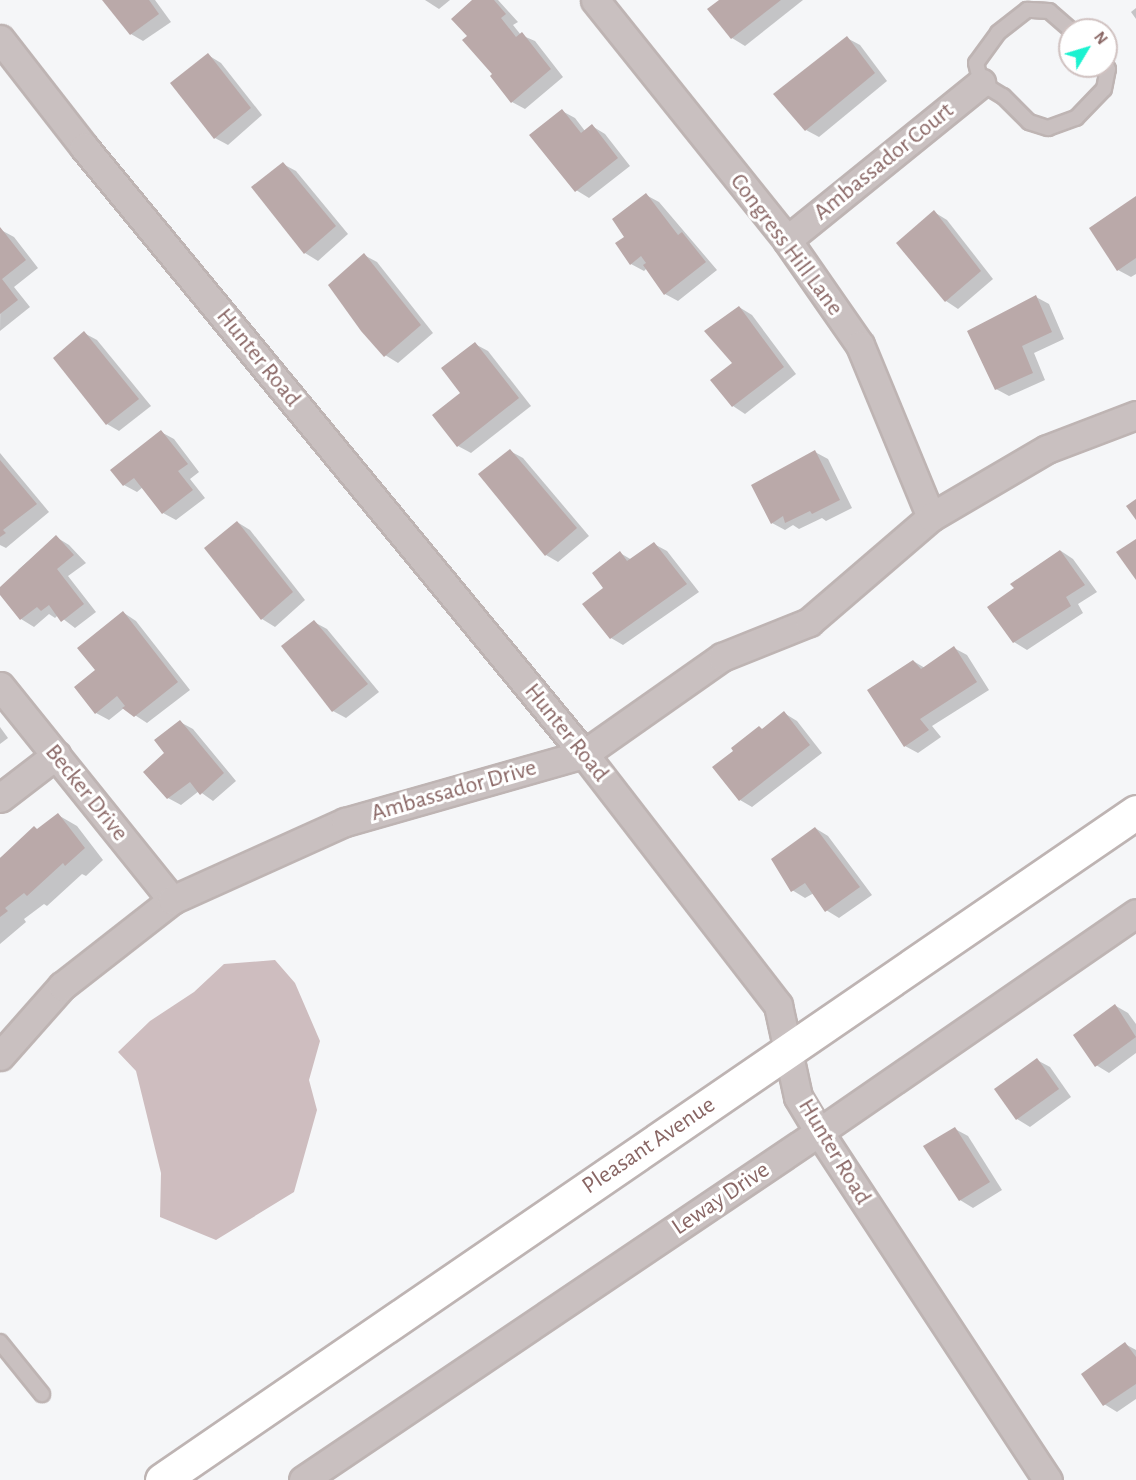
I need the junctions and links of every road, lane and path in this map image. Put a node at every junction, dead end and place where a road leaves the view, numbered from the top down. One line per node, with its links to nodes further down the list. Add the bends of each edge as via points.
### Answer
1 (595, 0): 6 (street, Congress Hill Lane)
2 (1058, 19): 5 (lane, via 1049,12 1027,10 998,33 976,63)
3 (0, 39): 10 (street, Hunter Road, via 84,147)
4 (1106, 78): 5 (lane, via 1104,89 1076,118 1048,128 1029,122 1003,96)
5 (981, 83): 6 (street, Ambassador Court)
6 (787, 240): 8 (street, Congress Hill Lane, via 860,345)
7 (1136, 415): 8 (street, Ambassador Drive, via 1047,449)
8 (930, 517): 10 (street, Ambassador Drive, via 809,622 722,657)
9 (0, 686): 11 (street, Becker Drive)
10 (584, 754): 14 (street, Ambassador Drive, via 345,822); 16 (street, Hunter Road, via 778,1005)
11 (56, 755): 12 (street); 14 (street, Becker Drive)
12 (0, 798)
13 (1136, 812): 16 (main road, Pleasant Avenue)
14 (172, 900): 17 (street, Ambassador Drive, via 63,986)
15 (1136, 914): 18 (street, Leway Drive)
16 (790, 1050): 18 (street, Hunter Road, via 798,1097); 21 (main road, Pleasant Avenue)
17 (0, 1056)
18 (819, 1132): 22 (street, Leway Drive); 23 (street, Hunter Road)
19 (0, 1342): 20 (lane)
20 (42, 1394)
21 (162, 1480)
22 (303, 1480)
23 (1048, 1480)

